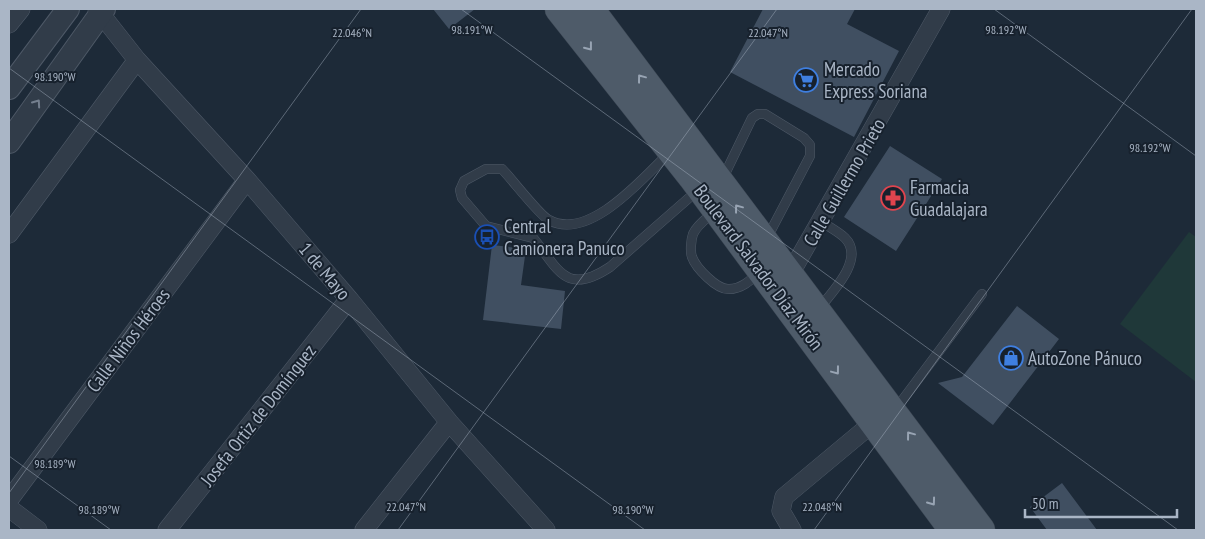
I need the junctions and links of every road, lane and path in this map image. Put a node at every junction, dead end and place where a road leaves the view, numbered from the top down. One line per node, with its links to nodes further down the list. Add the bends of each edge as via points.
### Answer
1 (20, 9): 7 (street)
2 (68, 9): 9 (street)
3 (559, 9): 11 (main road, Boulevard Salvador Díaz Mirón, one-way to 11)
4 (590, 9): 11 (main road, Boulevard Salvador Díaz Mirón, one-way to 4)
5 (941, 9): 15 (street, Calle Guillermo Prieto)
6 (101, 10): 8 (street, 1 de Mayo); 10 (street, one-way to 6)
7 (9, 24)
8 (137, 60): 12 (street, 1 de Mayo); 16 (street)
9 (9, 88)
10 (9, 142)
11 (679, 145): 13 (main road, Boulevard Salvador Díaz Mirón); 13 (lane, via 617,202 577,226 548,220 502,169 486,168 464,181 460,190 462,198 486,226 534,238 552,265 567,277 581,280 596,277 610,267)
12 (247, 180): 21 (street, 1 de Mayo); 25 (street, Calle Niños Héroes)
13 (712, 183): 14 (main road, Boulevard Salvador Díaz Mirón); 17 (main road, Boulevard Salvador Díaz Mirón, one-way to 13); 17 (lane, via 752,118 758,114 765,114 804,138 810,145 810,156)
14 (716, 210): 18 (main road, Boulevard Salvador Díaz Mirón); 18 (lane, via 694,234 692,257 709,279 726,290 748,282)
15 (822, 222): 19 (street, Calle Guillermo Prieto); 22 (lane, via 845,238 852,258)
16 (9, 234)
17 (764, 243): 19 (main road, Boulevard Salvador Díaz Mirón)
18 (761, 271): 23 (main road, Boulevard Salvador Díaz Mirón, one-way to 23)
19 (789, 276): 22 (main road, Boulevard Salvador Díaz Mirón)
20 (982, 294): 23 (lane)
21 (349, 299): 24 (street, 1 de Mayo); 28 (street, Josefa Ortiz de Domínguez)
22 (817, 312): 23 (main road, Boulevard Salvador Díaz Mirón)
23 (884, 417): 31 (street, via 784,498 781,511); 32 (main road, Boulevard Salvador Díaz Mirón, one-way to 32); 33 (main road, Boulevard Salvador Díaz Mirón, one-way to 23)
24 (449, 422): 29 (street); 30 (street, 1 de Mayo)
25 (9, 500)
26 (9, 508): 27 (street)
27 (38, 530)
28 (167, 530)
29 (364, 530)
30 (546, 530)
31 (792, 530)
32 (953, 530)
33 (982, 530)

